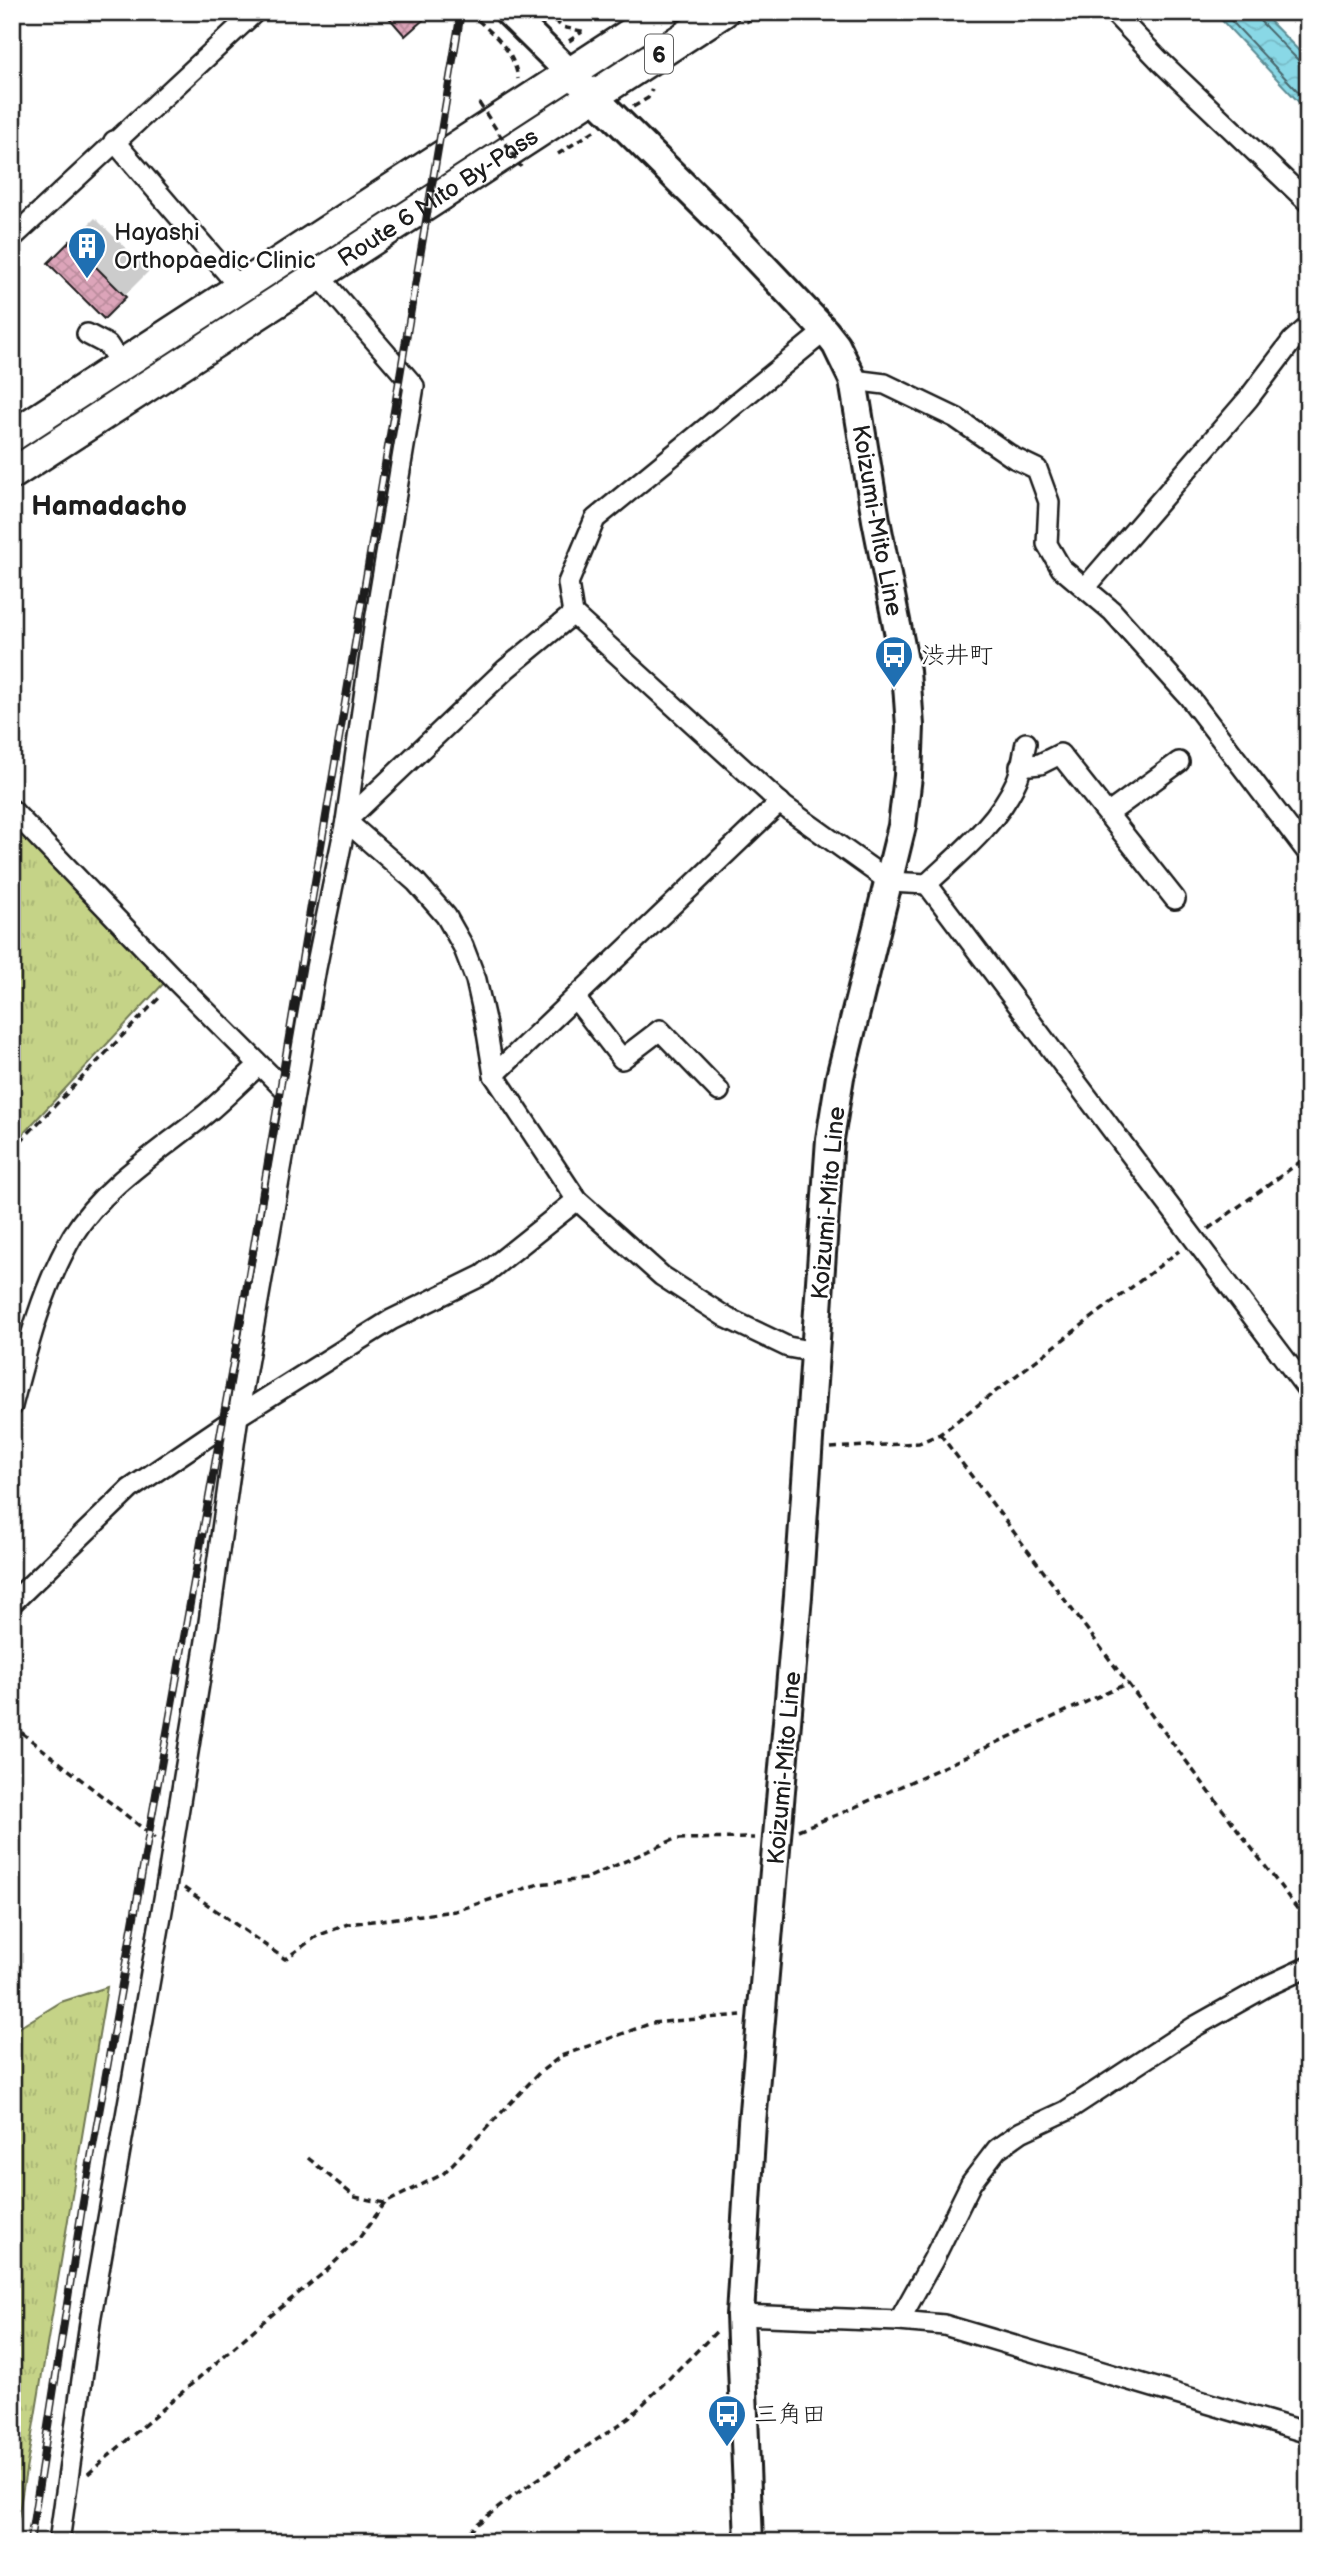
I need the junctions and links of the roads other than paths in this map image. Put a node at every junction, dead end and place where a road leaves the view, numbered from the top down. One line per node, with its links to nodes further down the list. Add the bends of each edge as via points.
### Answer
1 (255, 12): 8 (street)
2 (508, 12): 6 (main road, Koizumi-Mito Line)
3 (664, 12): 6 (highway, Route 6 Mito By-Pass / 6)
4 (723, 12): 7 (highway, Route 6 Mito By-Pass / 6)
5 (1113, 12): 9 (street)
6 (570, 71): 7 (main road, Koizumi-Mito Line); 12 (highway, Route 6 Mito By-Pass / 6)
7 (595, 97): 11 (highway, Route 6 Mito By-Pass / 6); 14 (main road, Koizumi-Mito Line)
8 (114, 141): 10 (street); 12 (street)
9 (1308, 202)
10 (12, 238)
11 (318, 276): 19 (highway, Route 6 Mito By-Pass / 6); 28 (street, via 414,386)
12 (240, 288): 16 (highway, Route 6 Mito By-Pass / 6)
13 (1308, 327): 20 (street)
14 (825, 331): 17 (main road, Koizumi-Mito Line); 21 (street, via 595,519 568,583)
15 (87, 334): 16 (street, via 108,345)
16 (121, 365): 18 (highway, Route 6 Mito By-Pass / 6)
17 (853, 380): 20 (street, via 885,384 956,418 1037,469 1049,502 1047,544 1061,568); 30 (main road, Koizumi-Mito Line, via 909,697 908,776)
18 (12, 436)
19 (12, 474)
20 (1086, 588): 29 (street, via 1189,697)
21 (573, 614): 25 (street); 28 (street, via 506,669)
22 (1026, 743): 24 (street)
23 (1179, 762): 27 (street)
24 (1020, 766): 27 (street, via 1040,764 1060,754); 31 (street, via 999,812)
25 (780, 802): 30 (street); 33 (street)
26 (12, 810): 34 (street)
27 (1109, 813): 32 (street)
28 (346, 821): 35 (street, via 416,882 446,916 476,980); 37 (street)
29 (1308, 853)
30 (890, 881): 31 (street); 39 (main road, Koizumi-Mito Line, via 830,1139)
31 (927, 884): 40 (street)
32 (1175, 899)
33 (575, 999): 35 (street); 36 (street, via 622,1059 660,1030)
34 (258, 1066): 37 (street); 41 (street, via 116,1185 74,1234 48,1285)
35 (494, 1075): 38 (street)
36 (719, 1091)
37 (293, 1098): 42 (street)
38 (577, 1200): 39 (street, via 662,1276 727,1318 788,1347); 42 (street, via 483,1275 391,1320)
39 (815, 1352): 45 (main road, Koizumi-Mito Line)
40 (1308, 1390)
41 (12, 1406)
42 (238, 1416): 43 (street, via 130,1489); 48 (street, via 168,1876 91,2316)
43 (12, 1603)
44 (1308, 1967): 46 (street, via 1194,2027 1066,2111 997,2149 971,2183)
45 (740, 2315): 46 (street); 49 (main road, Koizumi-Mito Line)
46 (899, 2321): 47 (street, via 944,2325)
47 (1308, 2433)
48 (59, 2542)
49 (749, 2542)

